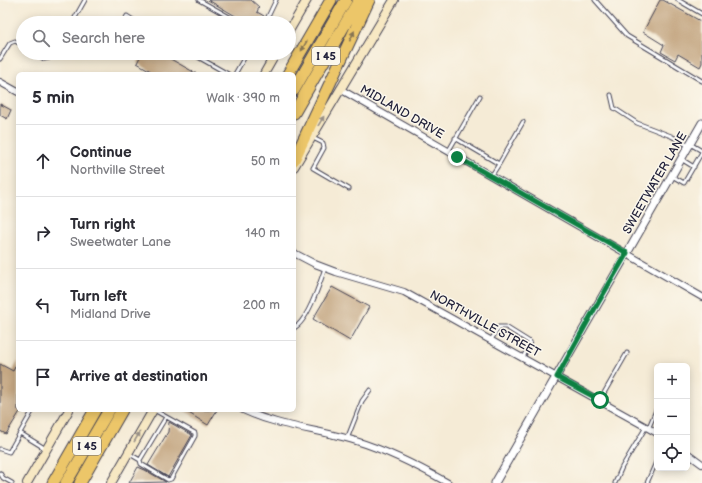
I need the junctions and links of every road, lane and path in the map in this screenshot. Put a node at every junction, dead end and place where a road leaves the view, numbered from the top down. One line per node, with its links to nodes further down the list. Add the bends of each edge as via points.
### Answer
1 (85, 0): 13 (lane)
2 (199, 0): 14 (lane)
3 (276, 0): 15 (lane)
4 (307, 0): 16 (main road)
5 (331, 0): 25 (highway, I 45, one-way to 25)
6 (346, 0): 28 (highway, I 45)
7 (359, 0): 33 (highway, I 45)
8 (369, 0): 41 (highway, one-way to 8)
9 (394, 0): 29 (main road)
10 (595, 0): 26 (lane, via 627,36)
11 (678, 0): 12 (lane)
12 (702, 14)
13 (76, 16)
14 (228, 16)
15 (268, 16)
16 (296, 19)
17 (16, 42): 18 (lane, via 10,43)
18 (0, 59)
19 (203, 60): 22 (lane)
20 (243, 60): 23 (lane)
21 (273, 60): 24 (main road)
22 (224, 72)
23 (236, 72)
24 (265, 72)
25 (289, 72)
26 (702, 81)
27 (0, 82): 30 (street)
28 (296, 87)
29 (340, 89): 36 (main road, one-way to 29); 39 (street, MIDLAND DRIVE)
30 (16, 91)
31 (611, 95): 38 (lane, via 614,108 637,123)
32 (480, 96): 37 (lane)
33 (296, 109)
34 (523, 122): 44 (lane)
35 (702, 123): 38 (street, SWEETWATER LANE)
36 (312, 137): 43 (main road); 48 (lane, via 323,143 324,148 313,168)
37 (455, 138): 39 (lane); 44 (lane)
38 (689, 145): 40 (lane); 42 (street, SWEETWATER LANE)
39 (448, 152): 46 (street, MIDLAND DRIVE)
40 (702, 152): 45 (lane)
41 (296, 156)
42 (681, 159): 45 (lane); 47 (street, SWEETWATER LANE)
43 (296, 164)
44 (499, 164): 46 (lane)
45 (694, 167): 47 (lane, via 684,183)
46 (491, 176): 49 (street, MIDLAND DRIVE)
47 (672, 176): 49 (street, SWEETWATER LANE)
48 (349, 189)
49 (627, 253): 52 (street, MIDLAND DRIVE); 57 (street, SWEETWATER LANE)
50 (296, 254): 51 (street, NORTHVILLE STREET)
51 (325, 268): 53 (lane, via 311,304); 54 (street, NORTHVILLE STREET, via 404,292)
52 (702, 297)
53 (296, 327)
54 (491, 340): 56 (street, NORTHVILLE STREET); 56 (lane, via 499,327 506,327 530,342)
55 (627, 353): 59 (lane)
56 (523, 358): 57 (street, NORTHVILLE STREET)
57 (557, 377): 59 (street, NORTHVILLE STREET); 89 (street, SWEETWATER LANE)
58 (370, 390): 73 (lane, via 362,401)
59 (600, 400): 70 (street, NORTHVILLE STREET)
60 (32, 412): 72 (lane)
61 (68, 412): 75 (main road)
62 (94, 412): 84 (highway, I 45)
63 (108, 412): 85 (highway, I 45)
64 (121, 412): 86 (highway, I 45)
65 (152, 412): 76 (main road, one-way to 65)
66 (157, 412): 69 (lane)
67 (250, 412): 73 (street, via 290,427)
68 (654, 414): 70 (lane)
69 (166, 417): 78 (lane); 78 (lane, via 195,433 171,479 168,480 141,464)
70 (648, 427): 71 (street, NORTHVILLE STREET); 90 (lane, via 622,467)
71 (654, 431)
72 (20, 434): 74 (lane, via 9,452); 75 (lane)
73 (347, 439): 88 (street, via 385,450)
74 (0, 449)
75 (46, 449): 83 (main road)
76 (128, 453): 78 (lane); 87 (main road)
77 (690, 455): 79 (street)
78 (140, 460)
79 (702, 464)
80 (654, 467): 91 (lane)
81 (0, 473): 82 (lane)
82 (12, 483)
83 (27, 483)
84 (53, 483)
85 (66, 483)
86 (80, 483)
87 (111, 483)
88 (448, 483)
89 (495, 483)
90 (615, 483)
91 (647, 483)

